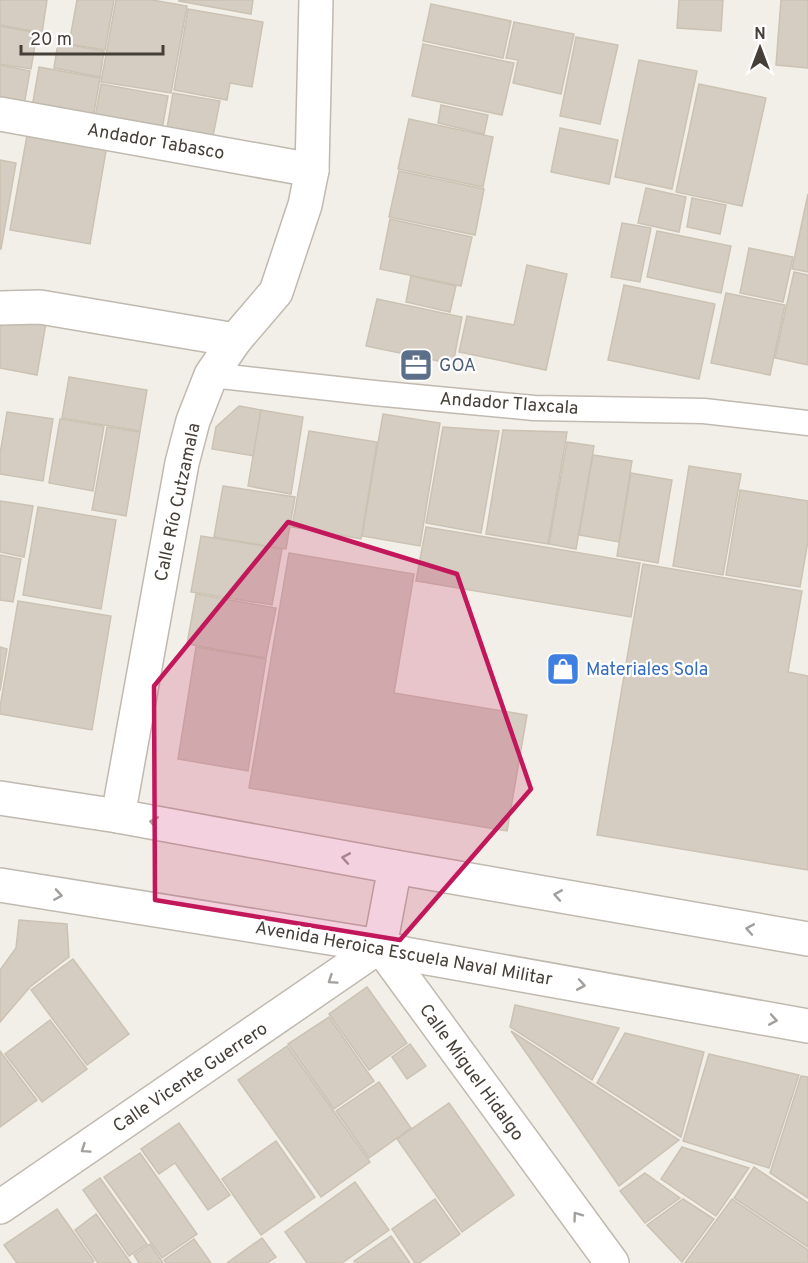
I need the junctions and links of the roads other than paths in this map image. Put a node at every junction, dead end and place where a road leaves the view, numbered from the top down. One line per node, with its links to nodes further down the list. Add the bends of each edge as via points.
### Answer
1 (316, 0): 3 (street, Calle Río Cutzamala)
2 (0, 114): 3 (street, Andador Tabasco)
3 (312, 170): 5 (street, Calle Río Cutzamala, via 305,205 276,292)
4 (0, 308): 5 (street, via 40,307)
5 (235, 340): 6 (street, Calle Río Cutzamala)
6 (211, 375): 7 (lane, Andador Tlaxcala, via 534,408 704,411); 9 (street, Calle Río Cutzamala, via 182,463)
7 (808, 423)
8 (0, 798): 9 (street)
9 (118, 816): 10 (street, one-way to 9)
10 (395, 867): 12 (street, one-way to 10); 13 (street)
11 (0, 885): 13 (street, Avenida Heroica Escuela Naval Militar, one-way to 13)
12 (808, 939)
13 (380, 946): 14 (street, Avenida Heroica Escuela Naval Militar, one-way to 14, via 405,954); 15 (street, Calle Vicente Guerrero, one-way to 15); 16 (street, Calle Miguel Hidalgo, one-way to 13)
14 (808, 1026)
15 (0, 1207)
16 (612, 1263)

